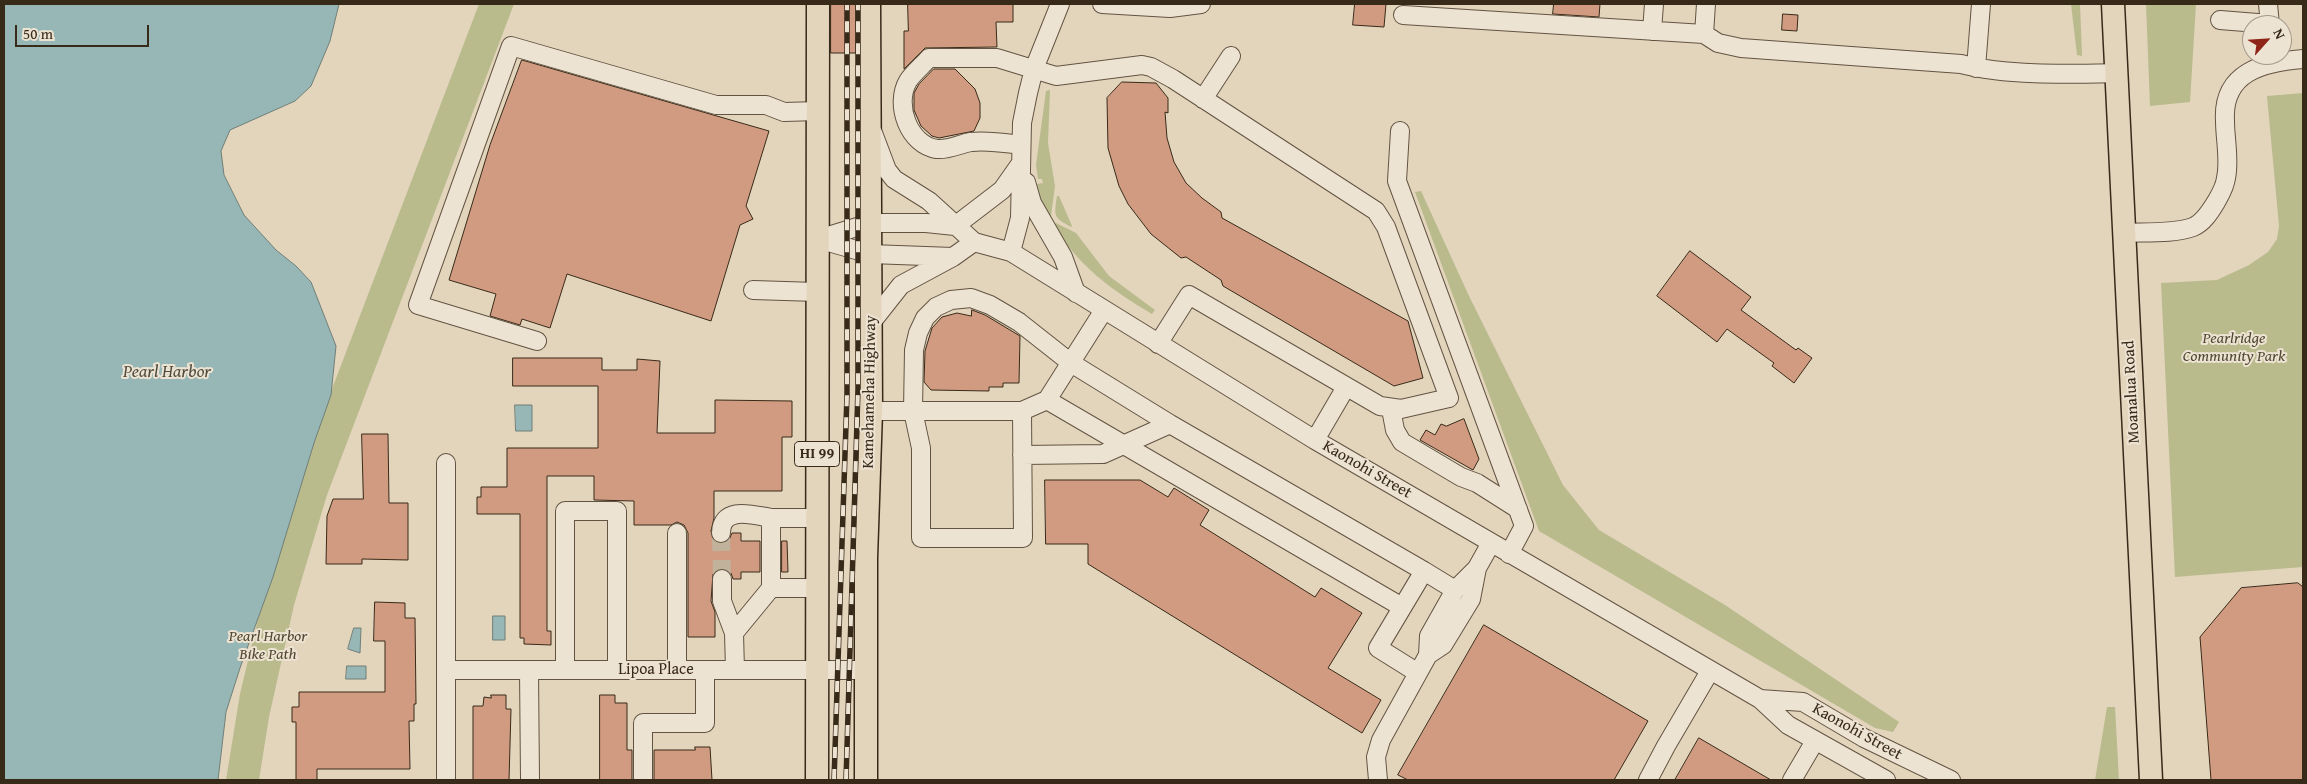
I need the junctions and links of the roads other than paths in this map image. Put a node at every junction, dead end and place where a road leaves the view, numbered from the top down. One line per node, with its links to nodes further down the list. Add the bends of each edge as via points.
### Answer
1 (818, 4): 21 (main road, HI 99)
2 (869, 4): 22 (main road, Kamehameha Highway)
3 (1102, 4): 4 (street, via 1170,8)
4 (1202, 4)
5 (1654, 4): 13 (street)
6 (1706, 4): 14 (street)
7 (1981, 4): 17 (street)
8 (2113, 4): 19 (main road, Moanalua Road)
9 (1058, 5): 18 (street)
10 (1403, 15): 13 (street)
11 (2220, 20): 12 (street)
12 (2242, 22)
13 (1652, 31): 14 (street)
14 (1704, 34): 17 (street, via 1718,43 1741,48 1962,64)
15 (1231, 56): 20 (street)
16 (2257, 65): 28 (street, via 2233,85 2225,101 2226,178 2206,217 2188,229)
17 (1976, 68): 19 (street, via 2061,74)
18 (1034, 69): 20 (street, via 1056,76 1142,65 1161,72); 24 (street); 24 (street, via 997,58 929,58 908,82 904,95 904,117 910,130 925,146 946,149 970,142)
19 (2117, 73): 28 (main road, Moanalua Road)
20 (1202, 99): 44 (street, via 1370,206 1382,217 1449,398 1401,410)
21 (818, 111): 29 (main road, HI 99); 39 (street, via 784,112 766,105 716,105 511,46 418,305)
22 (869, 123): 26 (main road, Kamehameha Highway); 27 (street, Kaonohi Street, via 887,170 894,179 929,202)
23 (1400, 131): 53 (street, via 1397,181)
24 (1021, 145): 25 (street)
25 (1021, 163): 27 (street, via 1002,190); 31 (street, via 1020,218); 36 (street, via 1032,203 1064,257)
26 (870, 223): 27 (street); 29 (street); 32 (main road, Kamehameha Highway)
27 (955, 226): 30 (street, Kaonohi Street)
28 (2124, 233): 92 (main road, Moanalua Road)
29 (818, 239): 32 (street); 35 (main road, HI 99)
30 (974, 242): 31 (street, Kaonohi Street); 33 (street)
31 (1011, 252): 36 (street, Kaonohi Street)
32 (870, 254): 33 (street); 38 (main road, Kamehameha Highway)
33 (953, 257): 38 (street, via 901,285)
34 (754, 290): 35 (street)
35 (817, 292): 55 (main road, HI 99)
36 (1076, 293): 37 (street, Kaonohi Street)
37 (1104, 310): 40 (street, Kaonohi Street); 41 (street)
38 (871, 322): 46 (main road, Kamehameha Highway)
39 (537, 341)
40 (1158, 344): 42 (street, via 1189,295); 49 (street, Kaonohi Street)
41 (1071, 363): 43 (street); 45 (street, via 1019,322 990,305 971,298 951,300 936,307 925,318 918,333 914,350); 48 (street)
42 (1346, 387): 44 (street); 49 (street)
43 (1047, 400): 47 (street); 50 (street)
44 (1391, 409): 53 (street, via 1395,430 1402,442)
45 (913, 410): 46 (street); 47 (street); 51 (street, via 921,448 920,538 1023,538)
46 (871, 411): 77 (main road, Kamehameha Highway)
47 (1022, 411): 51 (street)
48 (1170, 424): 50 (street); 61 (street)
49 (1315, 440): 58 (street, Kaonohi Street)
50 (1126, 446): 51 (street, via 1103,454); 66 (street)
51 (1022, 455)
52 (446, 463): 69 (street)
53 (1518, 509): 59 (street, via 1524,526)
54 (771, 518): 55 (street); 57 (street, via 733,514 723,523); 63 (street)
55 (817, 518): 64 (main road, HI 99)
56 (677, 533): 73 (street)
57 (721, 533)
58 (1491, 543): 59 (street, Kaonohi Street); 60 (street)
59 (1509, 554): 78 (street, Kaonohi Street)
60 (1477, 568): 65 (street); 68 (street, via 1471,599 1443,645)
61 (1424, 571): 65 (street); 66 (street)
62 (722, 579): 67 (street, via 722,601)
63 (771, 588): 64 (street); 67 (street)
64 (817, 588): 76 (main road, HI 99)
65 (1455, 590): 68 (street, via 1429,636)
66 (1402, 607): 79 (street, via 1378,648)
67 (734, 633): 75 (street)
68 (1428, 654): 79 (street)
69 (446, 670): 70 (street, Lipoa Place); 82 (street)
70 (529, 670): 71 (street, Lipoa Place); 83 (street)
71 (565, 670): 72 (street, Lipoa Place); 72 (street, via 565,511 617,511)
72 (617, 670): 73 (street, Lipoa Place)
73 (677, 670): 74 (street, Lipoa Place)
74 (705, 670): 75 (street, Lipoa Place); 84 (street, via 705,723 643,723)
75 (735, 670): 76 (street, Lipoa Place)
76 (818, 670): 77 (street, Lipoa Place); 85 (main road, HI 99)
77 (866, 670): 86 (main road, Kamehameha Highway)
78 (1710, 671): 80 (street, Kaonohi Street); 88 (street)
79 (1418, 673): 87 (street, via 1381,740 1376,757)
80 (1760, 699): 81 (street, Kaonohi Street, via 1788,725); 91 (street, Kaonohi Street, via 1803,702 1864,738)
81 (1815, 741): 89 (street); 90 (street, Kaonohi Street)
82 (446, 780)
83 (530, 780)
84 (643, 780)
85 (818, 780)
86 (866, 780)
87 (1378, 780)
88 (1648, 780)
89 (1792, 780)
90 (1886, 780)
91 (1951, 780)
92 (2151, 780)

